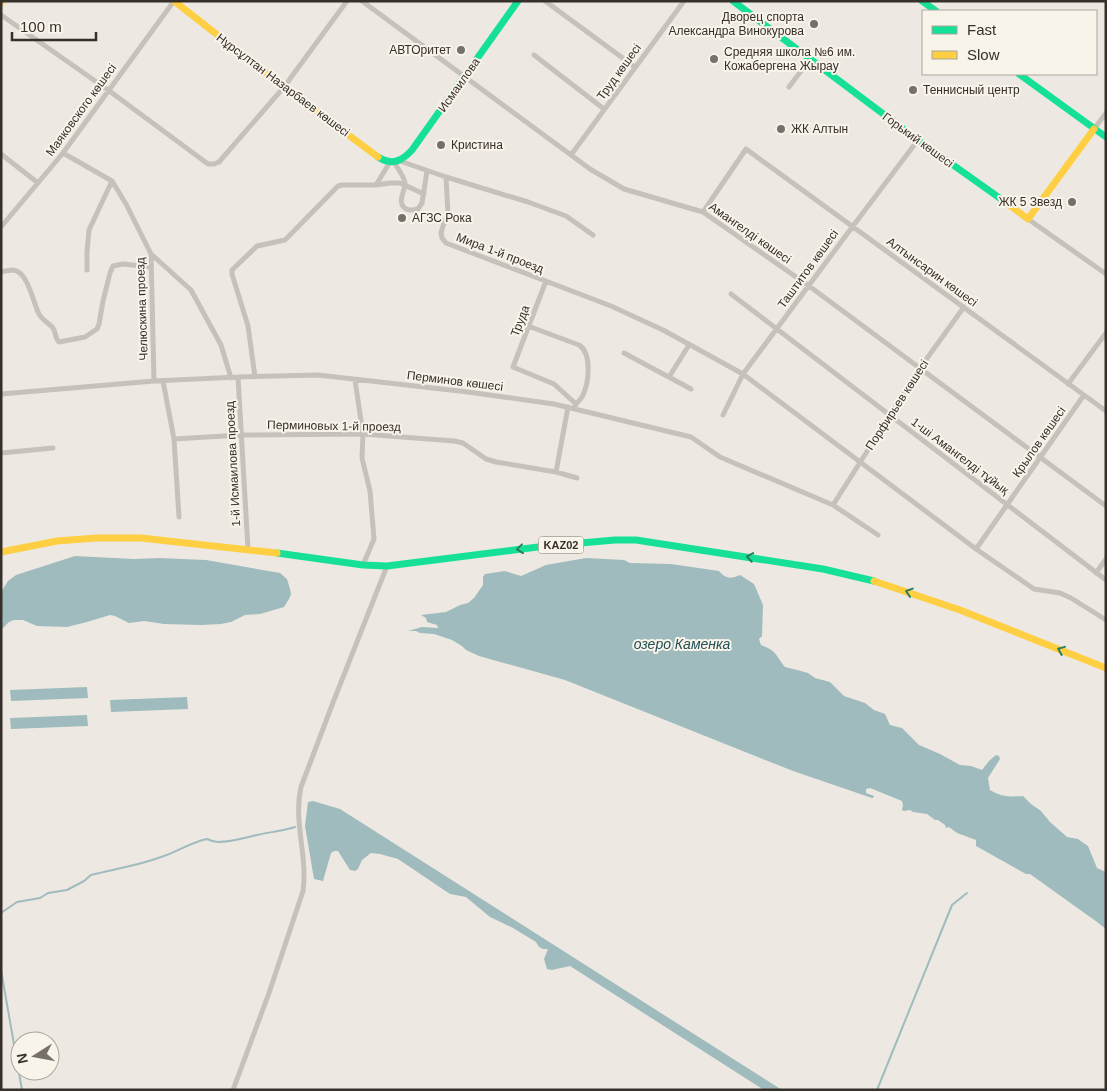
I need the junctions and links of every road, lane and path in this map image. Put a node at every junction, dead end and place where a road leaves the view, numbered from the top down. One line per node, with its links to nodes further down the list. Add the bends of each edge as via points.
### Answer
1 (174, 1): 16 (main road, Нұрсұлтан Назарбаев көшесі); 18 (street, Маяковского көшесі)
2 (347, 1): 16 (street)
3 (362, 1): 15 (street, Амангелді көшесі)
4 (518, 1): 15 (main road, Исмаилова)
5 (545, 1): 13 (street)
6 (684, 1): 13 (street, Труд көшесі)
7 (733, 1): 12 (main road, Горький көшесі)
8 (922, 1): 9 (main road)
9 (935, 10)
10 (1, 14): 18 (street)
11 (534, 55): 19 (street)
12 (810, 59): 17 (street); 23 (main road, Горький көшесі)
13 (635, 67): 19 (street, Труд көшесі)
14 (1020, 75): 21 (main road)
15 (464, 77): 26 (street, Амангелді көшесі); 27 (main road, Исмаилова, via 412,150)
16 (284, 87): 18 (street, via 219,162 212,164); 27 (main road, Нұрсұлтан Назарбаев көшесі, via 381,159)
17 (790, 87)
18 (108, 90): 24 (street, Маяковского көшесі)
19 (604, 109): 26 (street, Труд көшесі)
20 (1106, 114): 21 (street)
21 (1094, 129): 22 (main road); 36 (main road)
22 (1106, 137)
23 (918, 140): 36 (main road, Горький көшесі); 37 (street, Таштитов көшесі)
24 (63, 153): 30 (street, Челюскина проезд); 31 (street, Маяковского көшесі)
25 (1, 154): 31 (street)
26 (571, 155): 35 (street, Амангелді көшесі, via 624,190)
27 (395, 162): 28 (street, Нұрсұлтан Назарбаев көшесі); 32 (street); 33 (street)
28 (427, 171): 29 (street, Нұрсұлтан Назарбаев көшесі); 34 (street)
29 (446, 178): 39 (street, Нұрсұлтан Назарбаев көшесі, via 566,216); 45 (street, Мира 1-й проезд, via 448,212 441,231 444,241)
30 (112, 181): 40 (street, Челюскина проезд); 42 (street, via 89,230)
31 (38, 183): 38 (street, Маяковского көшесі)
32 (376, 185): 33 (street); 57 (street, via 338,186 283,242 255,246 232,271 248,326)
33 (405, 185): 34 (street); 34 (street, via 401,200 406,209 418,209)
34 (424, 194)
35 (703, 212): 37 (street, Алтынсарин көшесі, via 746,149); 46 (street, Амангелді көшесі)
36 (1028, 219): 44 (street, Горький көшесі)
37 (852, 226): 46 (street, Таштитов көшесі); 48 (street, Алтынсарин көшесі)
38 (1, 228)
39 (593, 235)
40 (151, 254): 41 (street, Челюскина проезд); 59 (street, via 191,290 221,345)
41 (151, 267): 43 (street, via 113,266 96,329 86,337 61,342 57,341 54,329 40,315 22,275 13,270); 61 (street, Челюскина проезд)
42 (87, 270)
43 (1, 272)
44 (1106, 274)
45 (546, 282): 49 (street, Труда); 52 (street, Мира 1-й проезд, via 612,306)
46 (809, 286): 50 (street, Таштитов көшесі); 54 (street, Амангелді көшесі)
47 (731, 294): 50 (street, 1-ші Амангелді тұйық)
48 (964, 307): 54 (street, Порфирьев көшесі); 63 (street, Алтынсарин көшесі)
49 (528, 326): 67 (street, Труда, via 513,368 554,384); 67 (street, via 579,345 584,350 587,381 582,397)
50 (777, 329): 55 (street, Таштитов көшесі); 70 (street, 1-ші Амангелді тұйық)
51 (1106, 333): 63 (street)
52 (689, 345): 55 (street); 58 (street)
53 (624, 353): 58 (street)
54 (920, 368): 70 (street, Порфирьев көшесі); 76 (street, Амангелді көшесі)
55 (743, 374): 69 (street, Таштитов көшесі); 77 (street)
56 (238, 377): 57 (street, Перминов көшесі); 59 (street, Перминов көшесі); 72 (street, 1-й Исмаилова проезд)
57 (255, 377): 60 (street, Перминов көшесі, via 318,375)
58 (669, 377): 64 (street)
59 (231, 378): 62 (street, Перминов көшесі)
60 (355, 380): 67 (street, Перминов көшесі); 71 (street)
61 (154, 381): 62 (street, Перминов көшесі); 65 (street, Перминов көшесі)
62 (163, 381): 73 (street)
63 (1068, 384): 66 (street, Алтынсарин көшесі)
64 (691, 389)
65 (1, 394)
66 (1084, 395): 68 (street, Алтынсарин көшесі); 76 (street, Крылов көшесі)
67 (573, 406): 78 (street); 80 (street, Перминов көшесі, via 687,436 720,457)
68 (1106, 411)
69 (723, 415)
70 (890, 415): 77 (street, Порфирьев көшесі); 81 (street, 1-ші Амангелді тұйық)
71 (363, 434): 72 (street, Перминовых 1-й проезд); 78 (street, Перминовых 1-й проезд, via 459,442 486,459); 89 (street, via 362,458 370,491 374,539)
72 (242, 435): 73 (street, Перминовых 1-й проезд); 86 (street, 1-й Исмаилова проезд)
73 (174, 439): 83 (street)
74 (53, 448): 75 (street)
75 (1, 453)
76 (1040, 458): 81 (street, Крылов көшесі); 82 (street, Амангелді көшесі)
77 (860, 462): 80 (street, Порфирьев көшесі); 85 (street)
78 (556, 472): 79 (street, Перминовых 1-й проезд)
79 (577, 478)
80 (833, 505): 84 (street, Перминов көшесі)
81 (1007, 505): 85 (street, Крылов көшесі); 91 (street, 1-ші Амангелді тұйық)
82 (1106, 506)
83 (179, 517)
84 (878, 535)
85 (976, 548): 93 (street, via 1034,589 1060,594)
86 (248, 549): 87 (main road, KAZ02, via 120,537 57,542); 89 (main road, KAZ02)
87 (1, 552)
88 (1106, 559): 91 (street)
89 (364, 565): 90 (main road, KAZ02)
90 (387, 566): 94 (main road, KAZ02, one-way to 90, via 960,610 881,583 723,552 615,540); 95 (street, via 301,787 303,892)
91 (1096, 573): 92 (street, 1-ші Амангелді тұйық)
92 (1106, 580)
93 (1106, 620)
94 (1106, 668)
95 (233, 1090)

